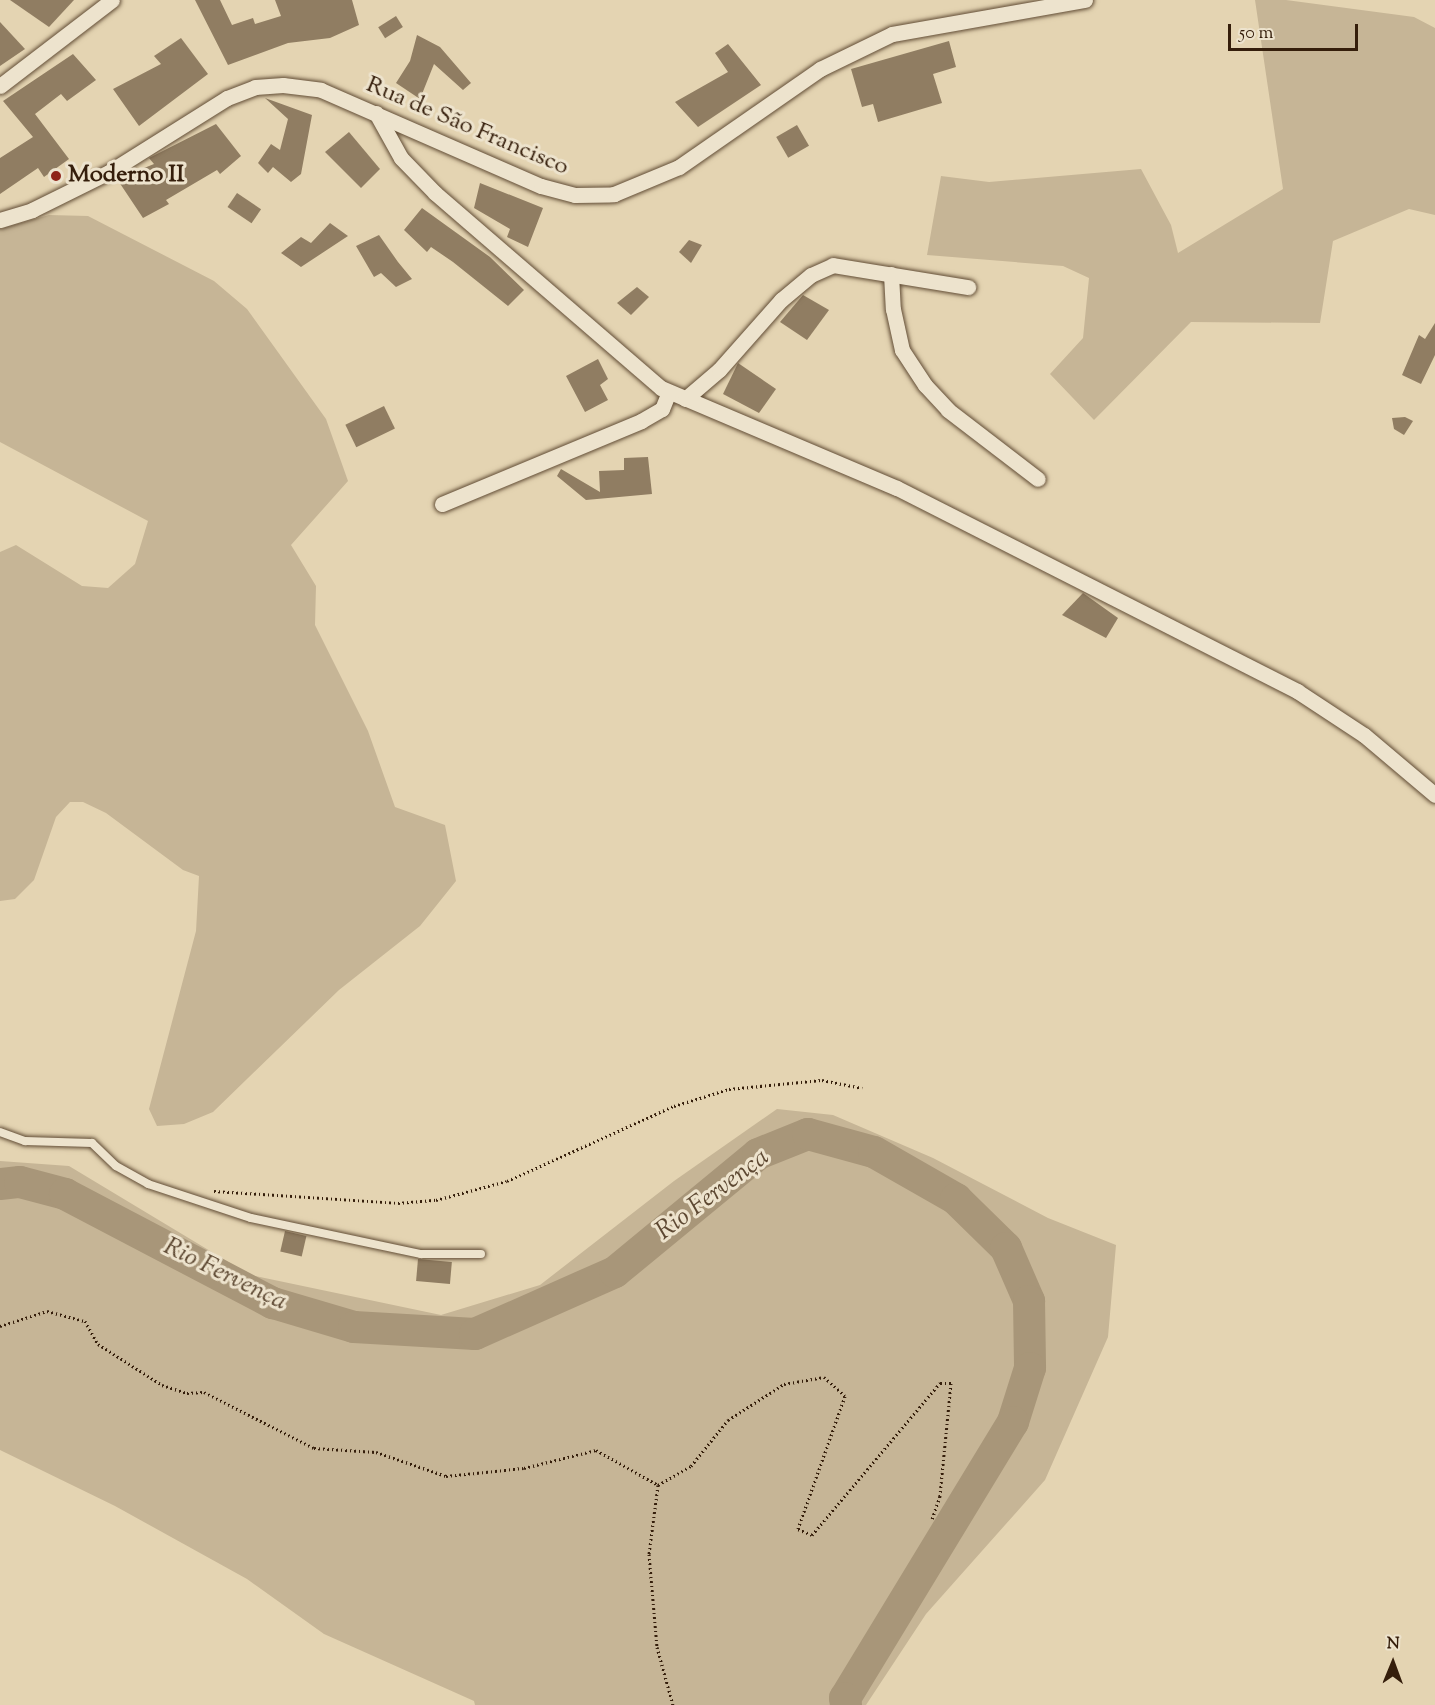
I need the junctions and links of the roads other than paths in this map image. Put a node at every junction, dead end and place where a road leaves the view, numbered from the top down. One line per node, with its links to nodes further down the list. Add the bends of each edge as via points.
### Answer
1 (112, 0): 3 (street)
2 (1085, 0): 4 (street, Rua de São Francisco, via 892,34 820,69 679,167 614,194 575,195 541,186)
3 (0, 86)
4 (376, 113): 5 (street, Rua de São Francisco, via 321,90 255,87 227,98 79,187 32,210); 8 (street, via 400,158 435,193 515,265)
5 (0, 220)
6 (891, 274): 7 (street); 9 (street, via 833,265 811,275 781,300 719,370); 10 (street, via 893,309 902,350 926,385 948,410)
7 (968, 287)
8 (669, 392): 9 (street); 11 (street, via 662,409 641,421)
9 (685, 399): 12 (street, via 897,488 1297,691 1364,735)
10 (1038, 479)
11 (442, 504)
12 (1435, 795)
13 (0, 1132): 14 (lane, via 25,1141 92,1143 116,1166 148,1184 261,1220 421,1254)
14 (481, 1254)

